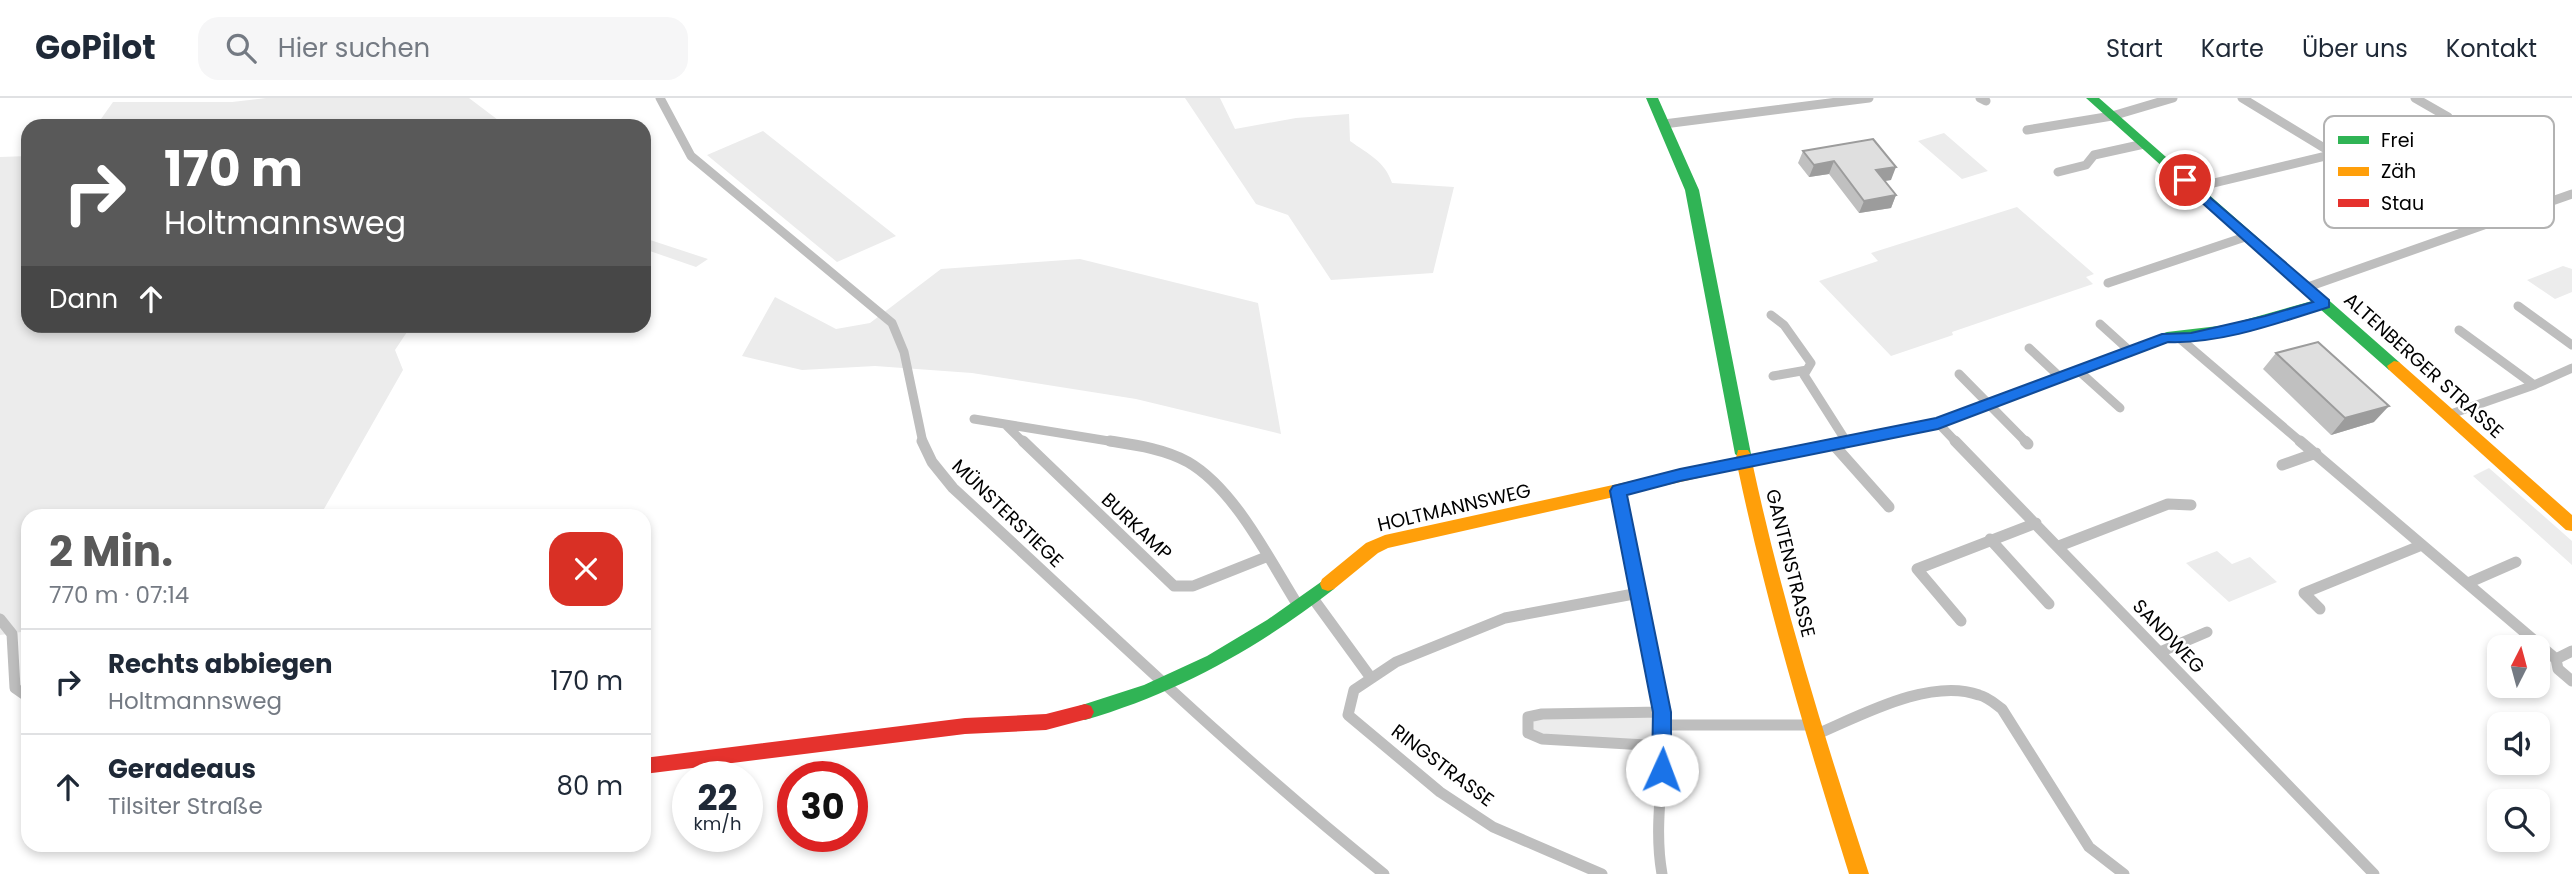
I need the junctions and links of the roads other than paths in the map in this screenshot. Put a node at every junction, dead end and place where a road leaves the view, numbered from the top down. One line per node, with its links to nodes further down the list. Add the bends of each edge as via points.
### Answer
1 (660, 98): 73 (street, MÜNSTERSTIEGE, via 685,146 704,169 892,323 902,345 923,446 953,488)
2 (1652, 98): 10 (street, GANTENSTRASSE)
3 (1867, 98): 10 (street)
4 (2092, 98): 8 (street, ALTENBERGER STRASSE)
5 (2173, 98): 8 (street)
6 (2242, 98): 13 (street)
7 (2415, 98): 9 (street)
8 (2112, 116): 11 (street); 12 (street, ALTENBERGER STRASSE)
9 (2446, 116)
10 (1664, 124): 48 (street, GANTENSTRASSE, via 1692,190)
11 (2027, 130)
12 (2144, 144): 15 (street, via 2094,155 2086,165); 16 (street, ALTENBERGER STRASSE)
13 (2324, 147)
14 (2324, 155): 16 (street)
15 (2058, 172)
16 (2193, 188): 20 (street, ALTENBERGER STRASSE)
17 (2572, 194): 18 (street)
18 (2554, 200)
19 (2475, 228): 22 (street)
20 (2248, 236): 21 (street); 22 (street, ALTENBERGER STRASSE)
21 (2108, 284)
22 (2305, 288): 23 (street, ALTENBERGER STRASSE)
23 (2323, 303): 28 (street, HOLTMANNSWEG, via 2266,321); 41 (street, ALTENBERGER STRASSE)
24 (2518, 306): 29 (street)
25 (1771, 315): 33 (street, via 1784,325 1811,363)
26 (2100, 324): 31 (street)
27 (2459, 330): 38 (street)
28 (2178, 337): 31 (street, HOLTMANNSWEG); 47 (street)
29 (2572, 345)
30 (2029, 348): 37 (street)
31 (2131, 352): 34 (street, HOLTMANNSWEG)
32 (2572, 368): 38 (street)
33 (1807, 370): 36 (street); 45 (street, via 1804,375)
34 (2080, 372): 37 (street, HOLTMANNSWEG); 40 (street)
35 (1959, 374): 39 (street)
36 (1773, 376)
37 (2061, 378): 39 (street, HOLTMANNSWEG)
38 (2533, 385): 41 (street)
39 (1988, 405): 43 (street, HOLTMANNSWEG); 46 (street)
40 (2120, 408)
41 (2448, 415): 54 (street, ALTENBERGER STRASSE)
42 (974, 419): 44 (street)
43 (1938, 423): 45 (street, HOLTMANNSWEG); 53 (street, SANDWEG)
44 (1005, 424): 58 (street, via 1142,446 1188,462 1226,492); 58 (street, BURKAMP, via 1174,586 1193,586)
45 (1840, 442): 48 (street, HOLTMANNSWEG); 52 (street)
46 (2028, 444)
47 (2316, 453): 49 (street); 56 (street)
48 (1745, 462): 50 (street, HOLTMANNSWEG); 76 (street, GANTENSTRASSE)
49 (2282, 464)
50 (1618, 491): 61 (street); 62 (street, HOLTMANNSWEG, via 1385,542)
51 (2191, 505): 57 (street, via 2168,504)
52 (1889, 507)
53 (2036, 523): 55 (street); 57 (street, SANDWEG)
54 (2572, 525)
55 (1990, 539): 63 (street); 66 (street, via 1917,569)
56 (2423, 545): 60 (street); 64 (street, via 2304,593)
57 (2059, 546): 69 (street, SANDWEG)
58 (1266, 556): 62 (street)
59 (2516, 562): 60 (street)
60 (2468, 583): 70 (street)
61 (1639, 593): 71 (street, RINGSTRASSE, via 1505,618 1396,662); 75 (street)
62 (1306, 602): 71 (street); 73 (street, HOLTMANNSWEG, via 1251,640)
63 (2049, 604)
64 (2320, 609)
65 (0, 619): 74 (street, via 12,634 12,682)
66 (1961, 621)
67 (2207, 632): 69 (street)
68 (2572, 651): 70 (street)
69 (2160, 652): 84 (street, SANDWEG)
70 (2556, 659): 72 (street, via 2558,669)
71 (1371, 678): 80 (street, RINGSTRASSE, via 1354,690 1348,715 1358,724 1440,792 1493,827)
72 (2572, 681)
73 (1168, 683): 78 (street, HOLTMANNSWEG, via 1102,708 1046,722 965,726); 79 (street, MÜNSTERSTIEGE)
74 (21, 692)
75 (1663, 719): 76 (street); 77 (street); 77 (street, via 1528,717 1528,733 1542,739)
76 (1814, 730): 82 (street, GANTENSTRASSE); 83 (street, via 1903,699 1945,691 1979,694 2002,709 2089,847)
77 (1663, 746): 81 (street, via 1658,817)
78 (651, 765)
79 (1384, 874)
80 (1602, 874)
81 (1662, 874)
82 (1859, 874)
83 (2123, 874)
84 (2374, 874)

